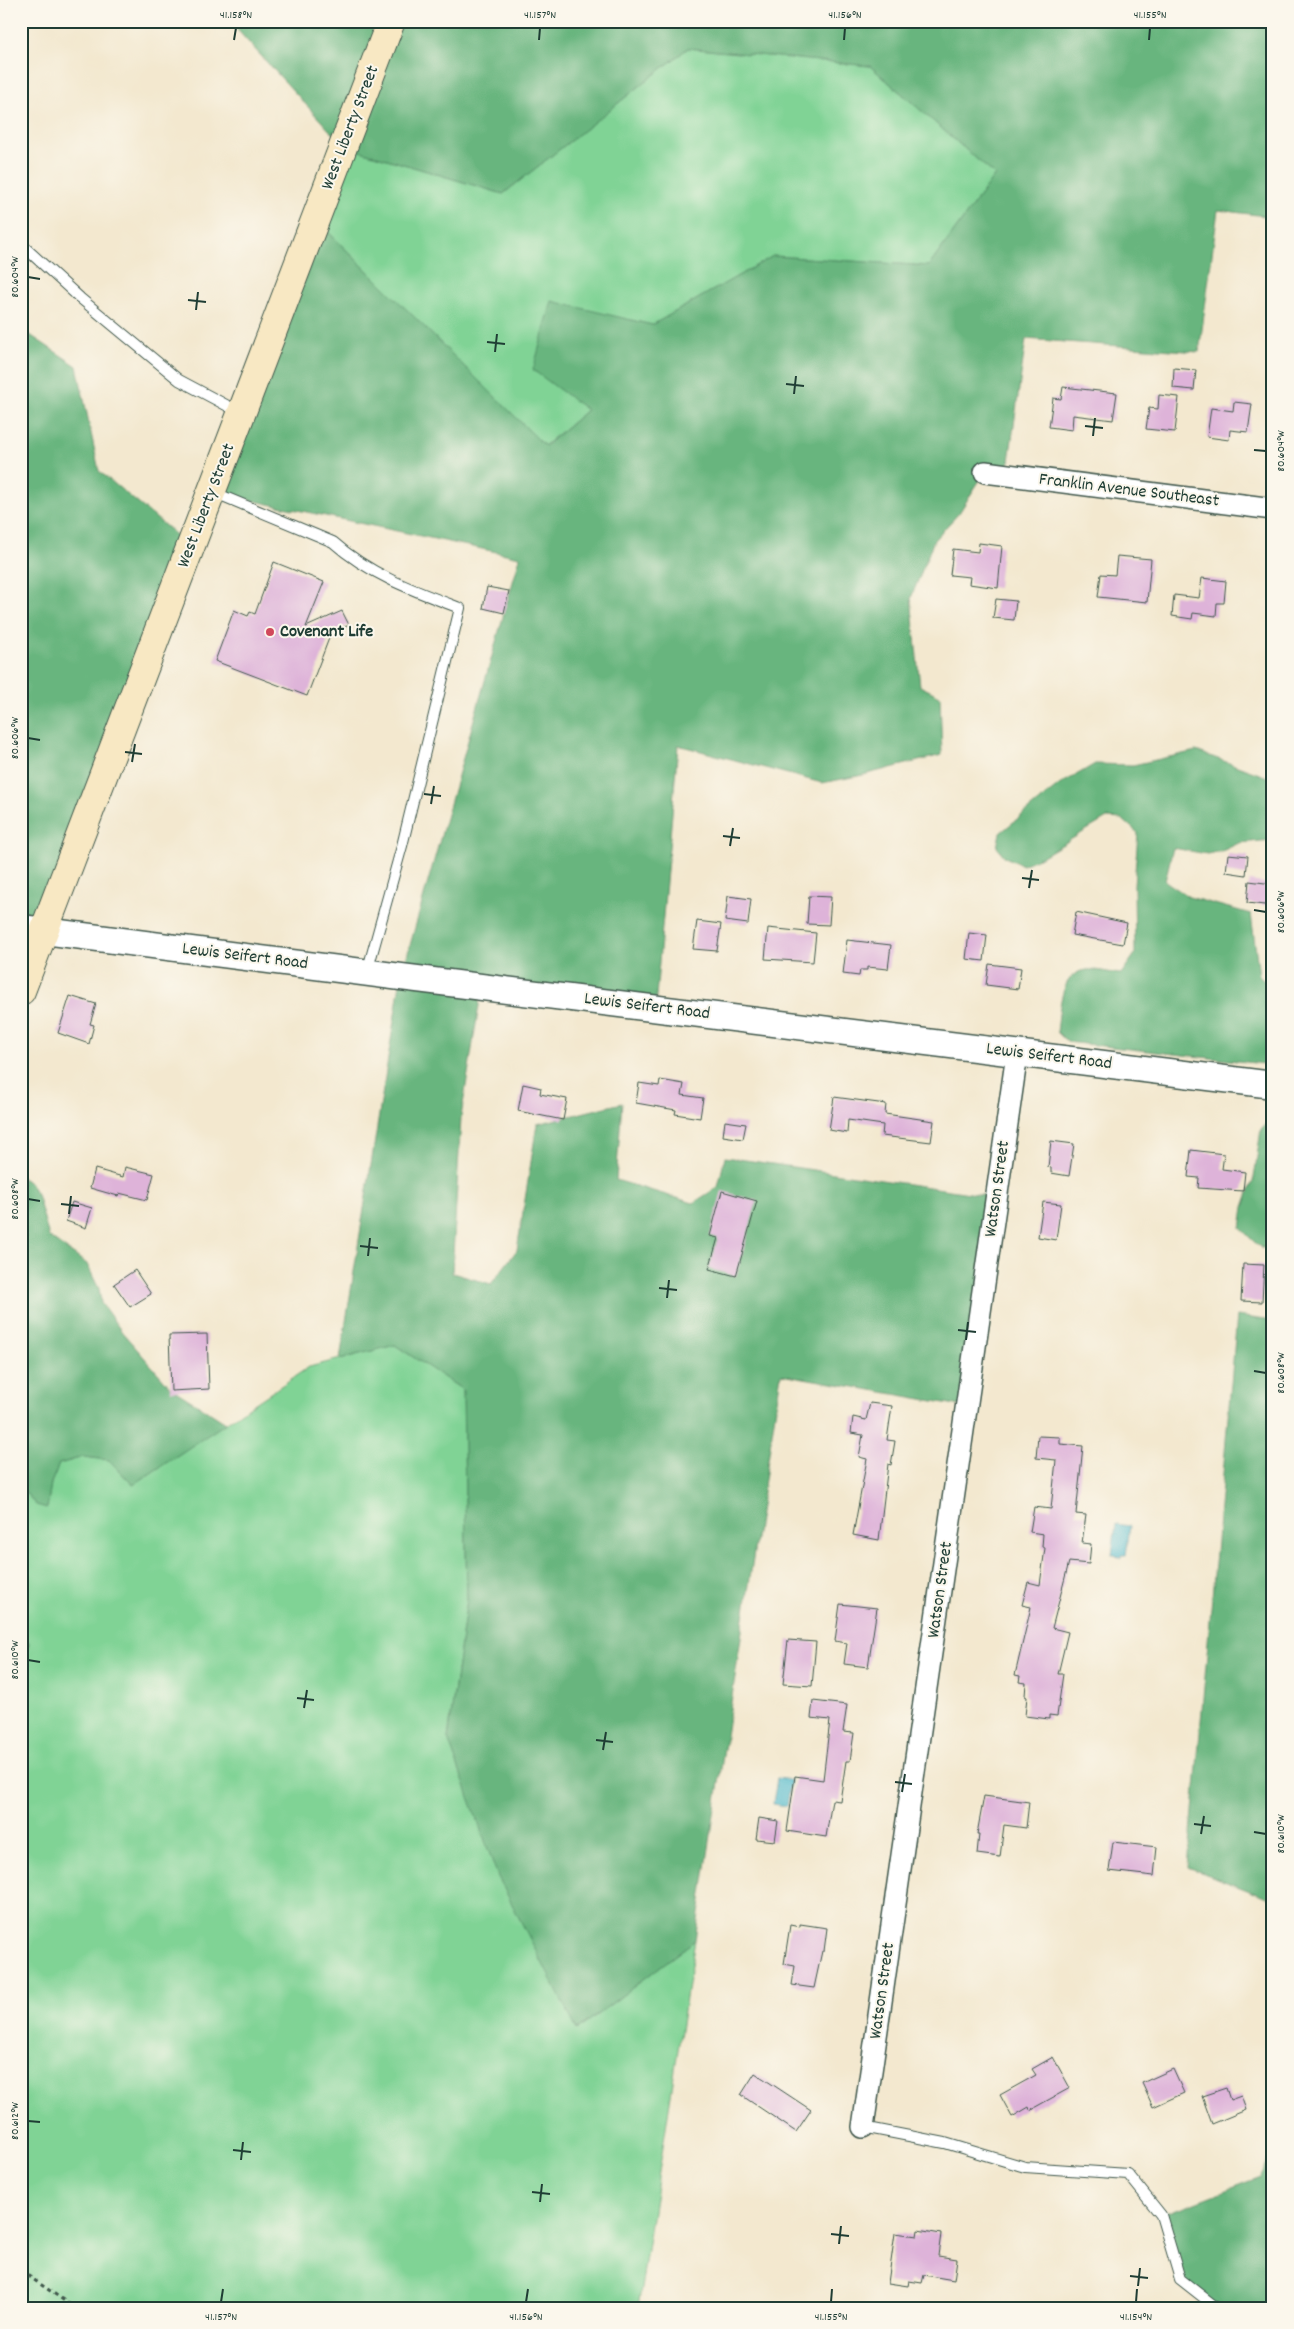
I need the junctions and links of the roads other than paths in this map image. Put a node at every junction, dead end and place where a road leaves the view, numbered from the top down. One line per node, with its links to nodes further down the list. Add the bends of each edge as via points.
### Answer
1 (391, 21): 3 (main road, West Liberty Street)
2 (21, 244): 3 (lane, via 179,380)
3 (242, 413): 5 (main road, West Liberty Street)
4 (985, 472): 6 (street, Franklin Avenue Southeast)
5 (212, 492): 7 (main road, West Liberty Street); 8 (lane, via 333,542 349,556 392,581 460,608 402,846)
6 (1273, 509)
7 (33, 929): 8 (street, Lewis Seifert Road); 9 (main road, West Liberty Street)
8 (366, 973): 10 (street, Lewis Seifert Road)
9 (21, 991)
10 (1017, 1054): 11 (street, Lewis Seifert Road); 12 (street, Watson Street)
11 (1273, 1085)
12 (864, 2127): 13 (lane, via 945,2143 1026,2167 1128,2174 1161,2215 1180,2280)
13 (1217, 2308)

